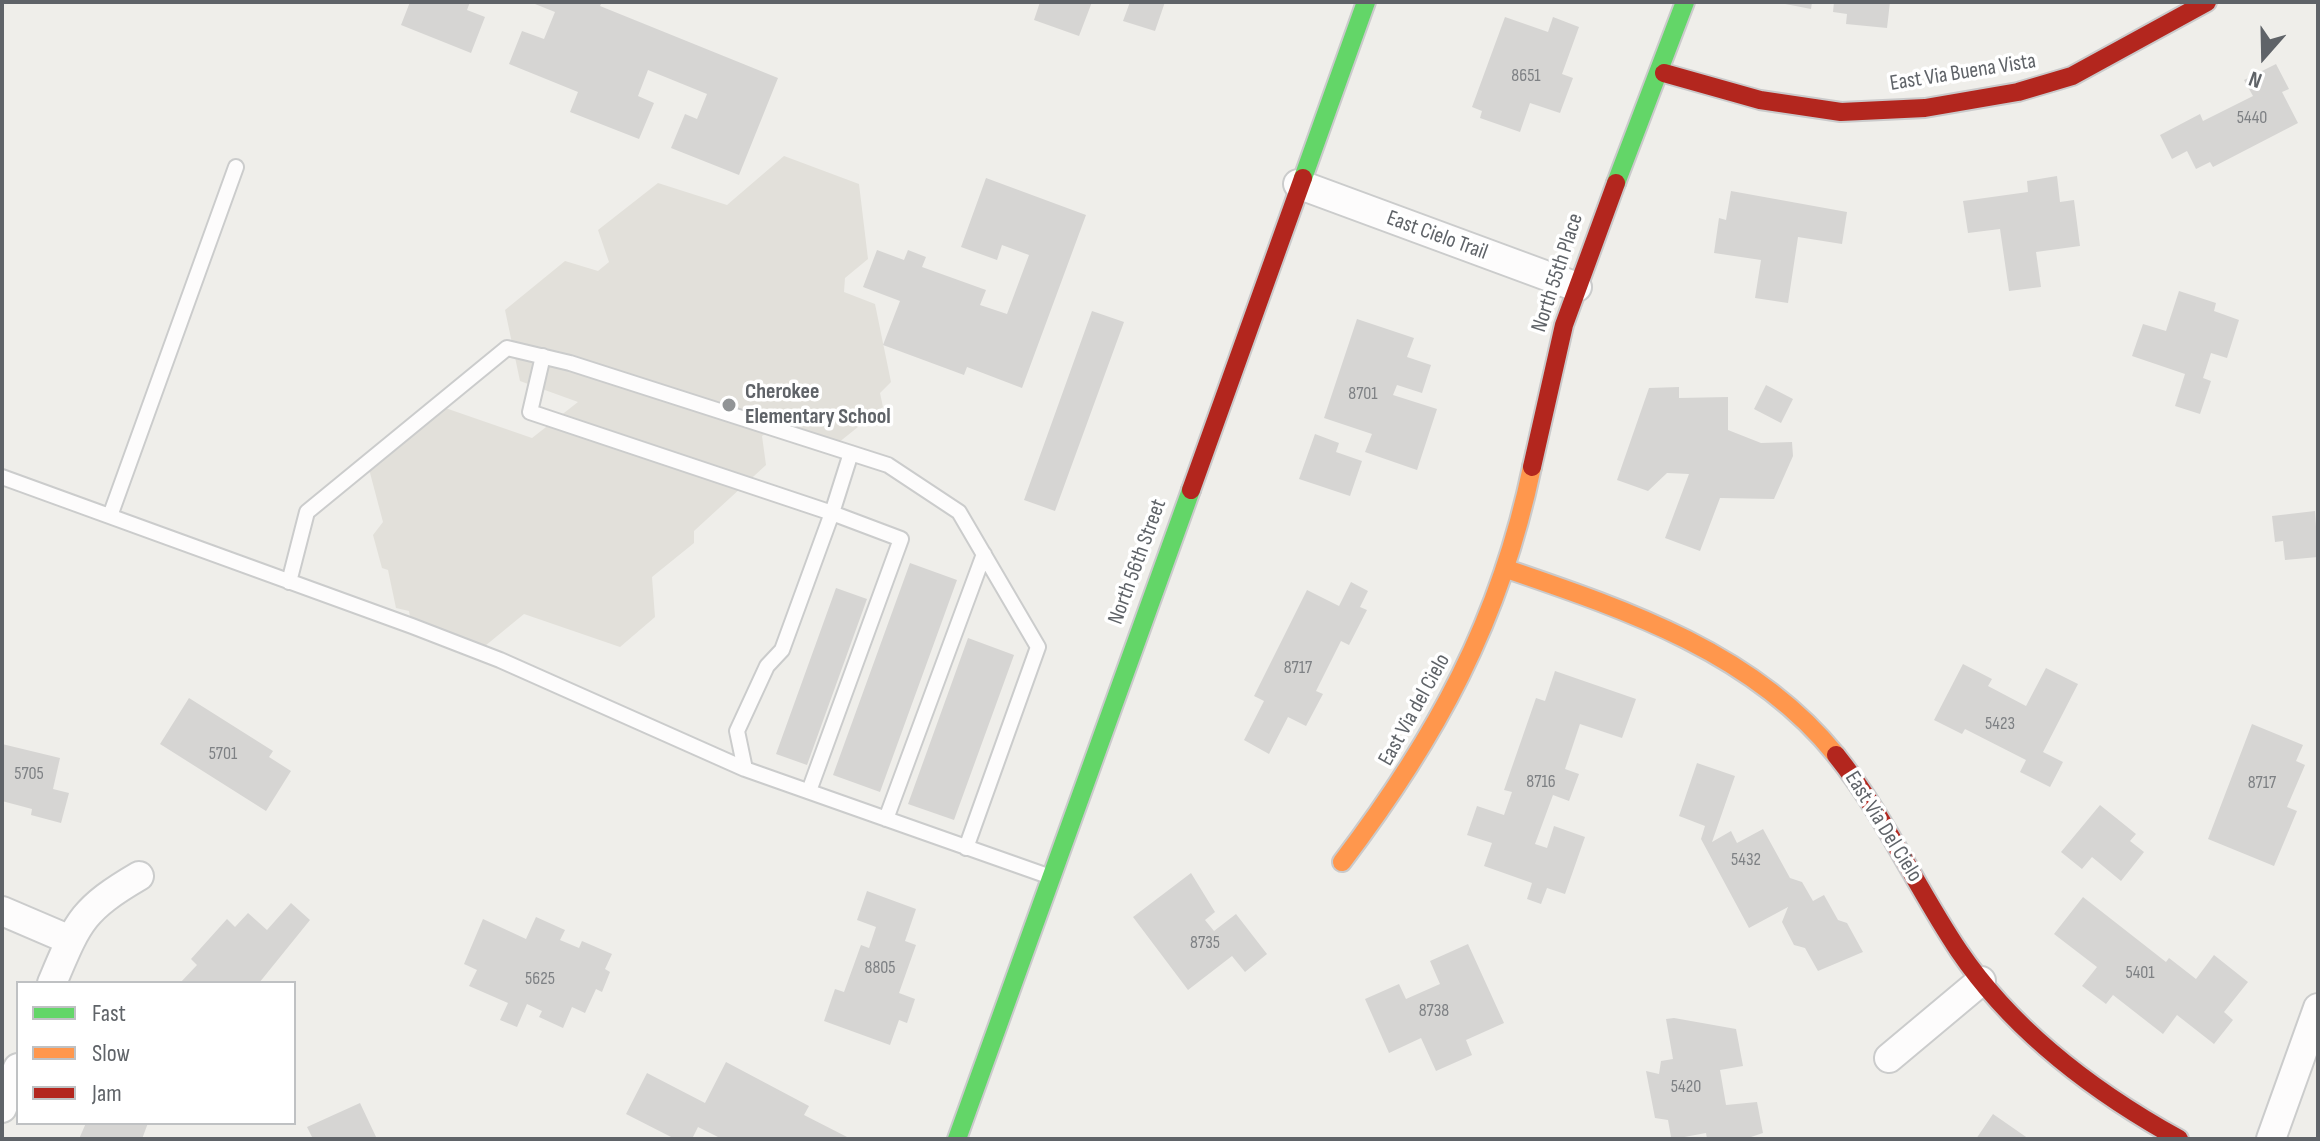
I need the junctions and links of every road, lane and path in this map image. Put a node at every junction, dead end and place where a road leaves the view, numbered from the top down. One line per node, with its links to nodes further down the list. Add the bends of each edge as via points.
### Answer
1 (1366, 2): 6 (street, North 56th Street)
2 (1685, 2): 4 (street, North 55th Place)
3 (2207, 2): 4 (street, East Via Buena Vista, via 2072,76 2018,92 1925,108 1841,112 1760,100)
4 (1664, 73): 7 (street, North 55th Place, via 1598,224)
5 (236, 167): 12 (lane)
6 (1298, 184): 7 (street, East Cielo Trail); 22 (street, North 56th Street)
7 (1577, 287): 14 (street, North 55th Place)
8 (543, 356): 9 (lane); 11 (lane, via 530,412); 15 (lane, via 507,348 307,512)
9 (851, 453): 11 (lane); 13 (lane, via 888,465 959,512)
10 (2, 477): 12 (lane)
11 (832, 513): 16 (lane, via 782,650 767,666 737,731); 17 (lane, via 901,539)
12 (110, 516): 15 (lane)
13 (984, 554): 18 (lane); 19 (lane, via 1038,647)
14 (1507, 569): 20 (street, East Via del Cielo, via 1471,658 1406,779); 26 (street, East Via Del Cielo, via 1703,644 1803,718 1876,809)
15 (289, 582): 16 (lane, via 500,660)
16 (745, 769): 17 (lane)
17 (809, 791): 18 (lane)
18 (886, 819): 19 (lane)
19 (966, 848): 22 (lane)
20 (1342, 862)
21 (139, 876): 24 (street, via 99,899)
22 (1051, 878): 31 (street, North 56th Street)
23 (2, 911): 24 (street)
24 (70, 940): 25 (street)
25 (53, 981)
26 (1981, 981): 28 (street); 32 (street, East Via Del Cielo, via 2094,1087)
27 (2318, 1008): 33 (street)
28 (1889, 1058)
29 (16, 1073): 30 (street)
30 (2, 1108)
31 (957, 1139)
32 (2179, 1139)
33 (2271, 1139)

